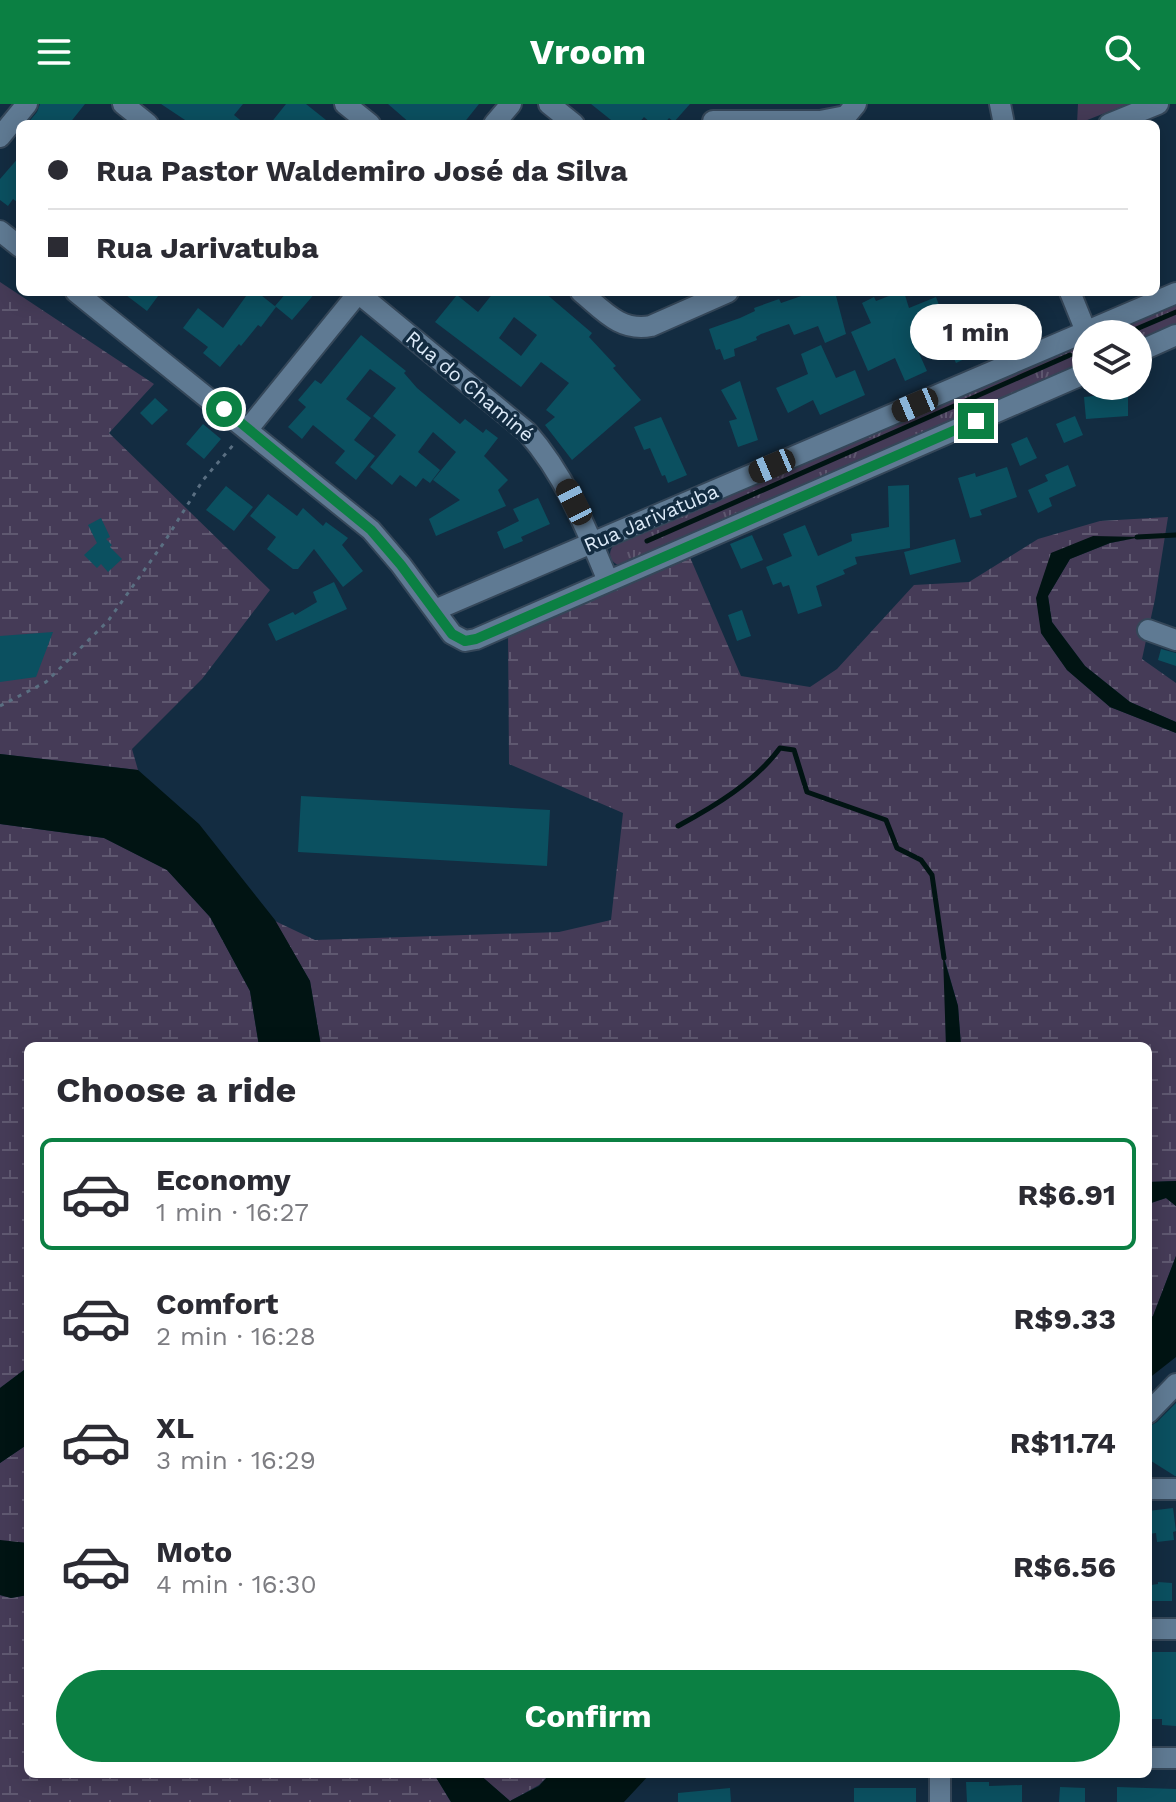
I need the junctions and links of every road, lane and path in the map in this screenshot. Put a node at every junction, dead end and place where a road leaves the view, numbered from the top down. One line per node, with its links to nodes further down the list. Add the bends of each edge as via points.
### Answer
1 (27, 104): 14 (street)
2 (123, 104): 9 (street)
3 (345, 104): 10 (street)
4 (511, 104): 11 (street)
5 (549, 104): 12 (street)
6 (856, 104): 8 (street, via 846,116 833,120)
7 (1158, 104): 13 (street)
8 (713, 116)
9 (143, 120)
10 (365, 120)
11 (497, 120)
12 (569, 120)
13 (1119, 120)
14 (0, 137)
15 (0, 231): 16 (street)
16 (16, 244)
17 (1176, 293): 25 (street, Rua Jarivatuba)
18 (81, 296): 30 (street)
19 (355, 296): 30 (street)
20 (363, 296): 31 (street, Rua do Chaminé, via 527,432 561,478)
21 (586, 296): 22 (street, via 618,322 639,328)
22 (719, 296)
23 (1072, 296): 24 (street)
24 (1081, 320)
25 (1115, 320)
26 (1176, 335): 28 (street)
27 (1072, 339): 31 (street, Rua Jarivatuba)
28 (1152, 346)
29 (1072, 379): 32 (street, Rua Jarivatuba)
30 (248, 429): 33 (street, via 371,530); 36 (path, via 203,480 108,621 46,682)
31 (593, 543): 32 (street, Rua do Chaminé); 33 (street, Rua Jarivatuba)
32 (608, 581): 33 (street, Rua Jarivatuba, via 465,641 456,638)
33 (435, 610)
34 (1148, 630): 35 (street)
35 (1176, 640)
36 (0, 706)
37 (1176, 1384): 38 (street)
38 (1152, 1409)
39 (1152, 1489): 40 (street)
40 (1176, 1489)
41 (1152, 1629): 42 (street)
42 (1176, 1629)
43 (1152, 1758): 44 (street)
44 (1176, 1758)
45 (940, 1778): 46 (street)
46 (940, 1802)

